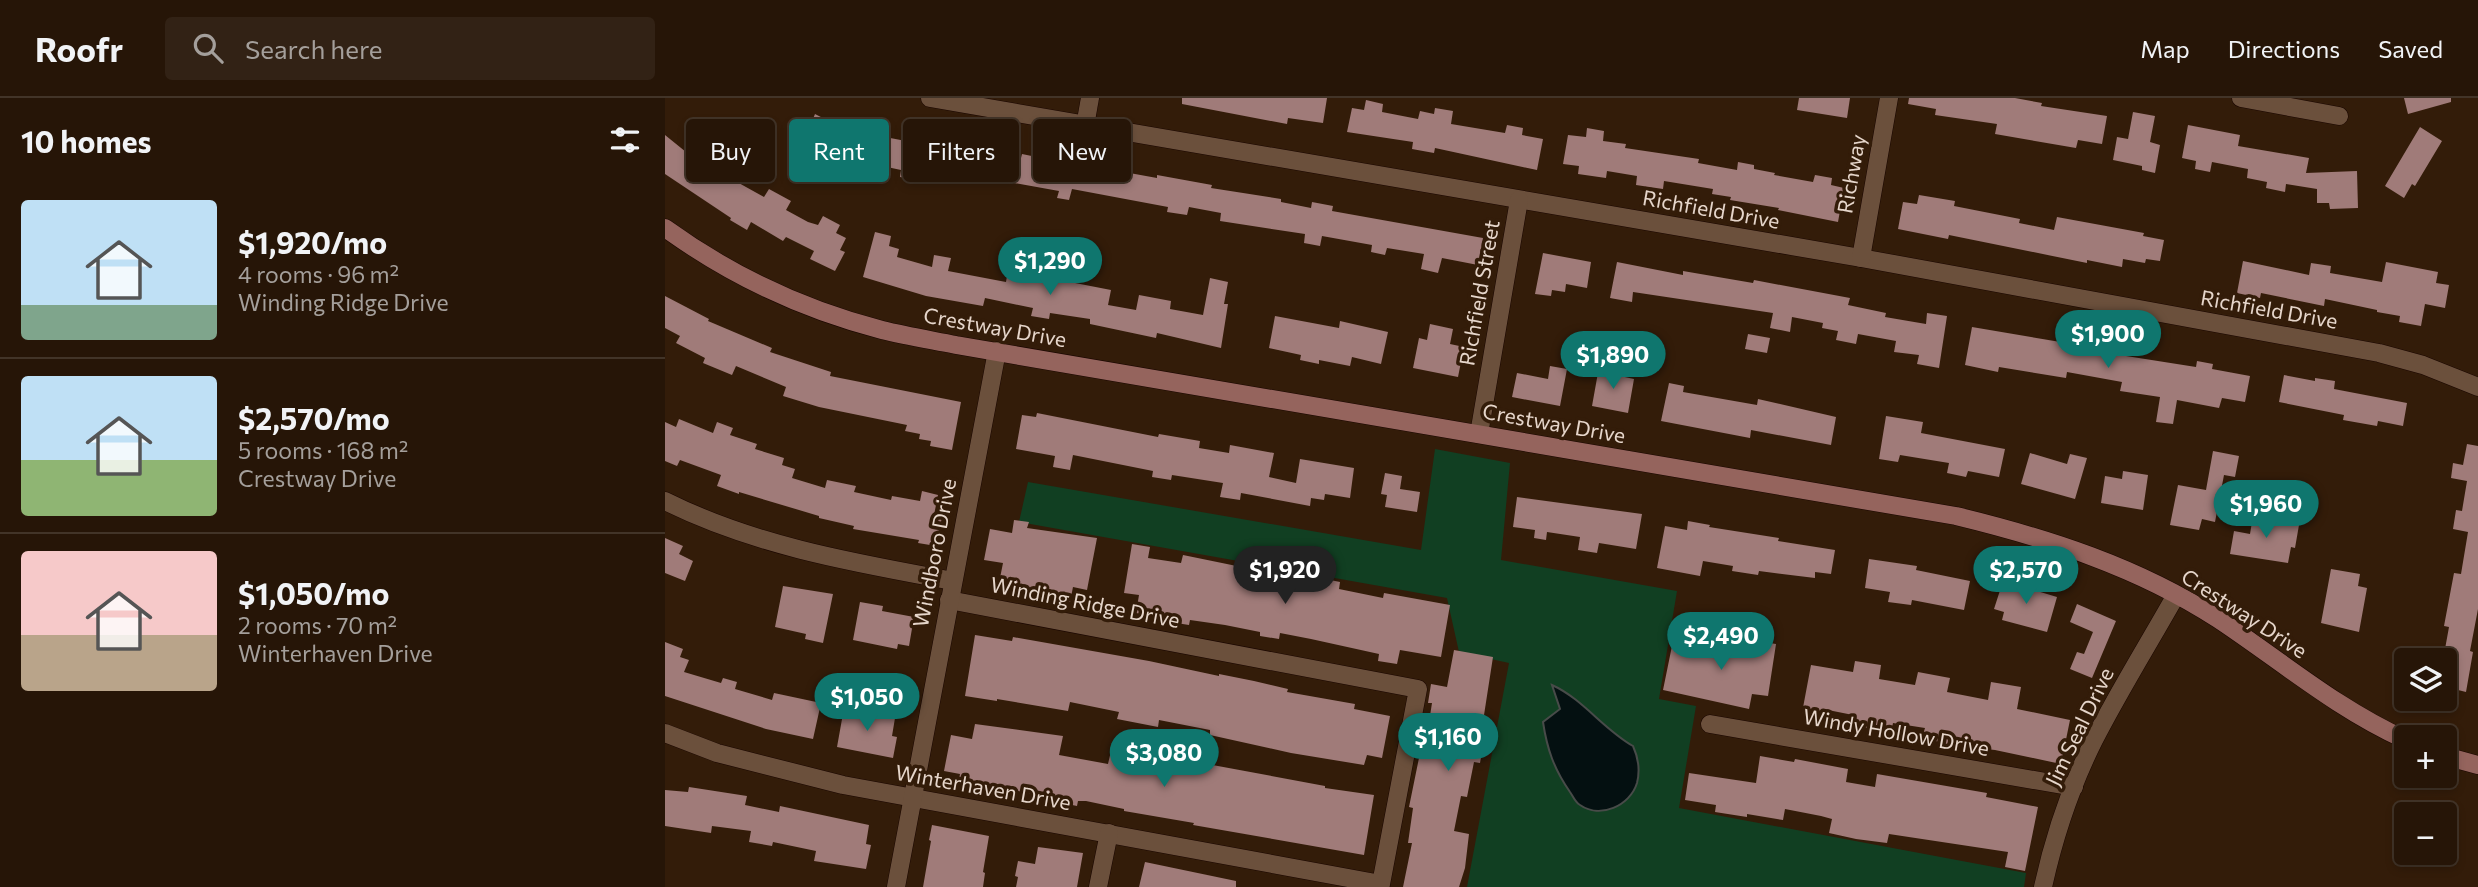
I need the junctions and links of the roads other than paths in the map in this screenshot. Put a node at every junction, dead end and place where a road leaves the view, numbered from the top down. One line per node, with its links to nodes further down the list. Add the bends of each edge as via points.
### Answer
1 (930, 98): 6 (street, Richfield Drive)
2 (1090, 98): 7 (street)
3 (1889, 98): 11 (street, Richway)
4 (2241, 98): 5 (street)
5 (2339, 116)
6 (1046, 119)
7 (1086, 119)
8 (1131, 134): 9 (street, Richfield Drive)
9 (1519, 200): 11 (street, Richfield Drive); 14 (street, Richfield Street)
10 (665, 228): 12 (main road, Crestway Drive, via 761,286 819,310 881,330)
11 (1861, 258): 13 (street, Richfield Drive, via 2379,353)
12 (997, 351): 14 (main road, Crestway Drive); 16 (street, Windboro Drive)
13 (2478, 387)
14 (1479, 434): 17 (main road, Crestway Drive, via 1956,516 2096,557)
15 (665, 501): 16 (street, via 777,544)
16 (953, 581): 18 (street, Windboro Drive)
17 (2176, 595): 21 (main road, Crestway Drive, via 2335,702); 24 (street, Jim Seal Drive, via 2094,740)
18 (949, 600): 25 (street, Windboro Drive); 27 (street, Winding Ridge Drive, via 1418,689)
19 (1710, 724): 24 (street, Windy Hollow Drive)
20 (665, 733): 25 (street, Winterhaven Drive, via 717,753)
21 (2394, 734)
22 (2457, 759): 23 (main road)
23 (2478, 765)
24 (2074, 788): 30 (street, Jim Seal Drive)
25 (912, 798): 26 (street, Winterhaven Drive); 28 (street, Windboro Drive)
26 (1109, 833): 27 (street, Winterhaven Drive); 29 (street)
27 (1381, 884)
28 (895, 887)
29 (1098, 887)
30 (2043, 887)

